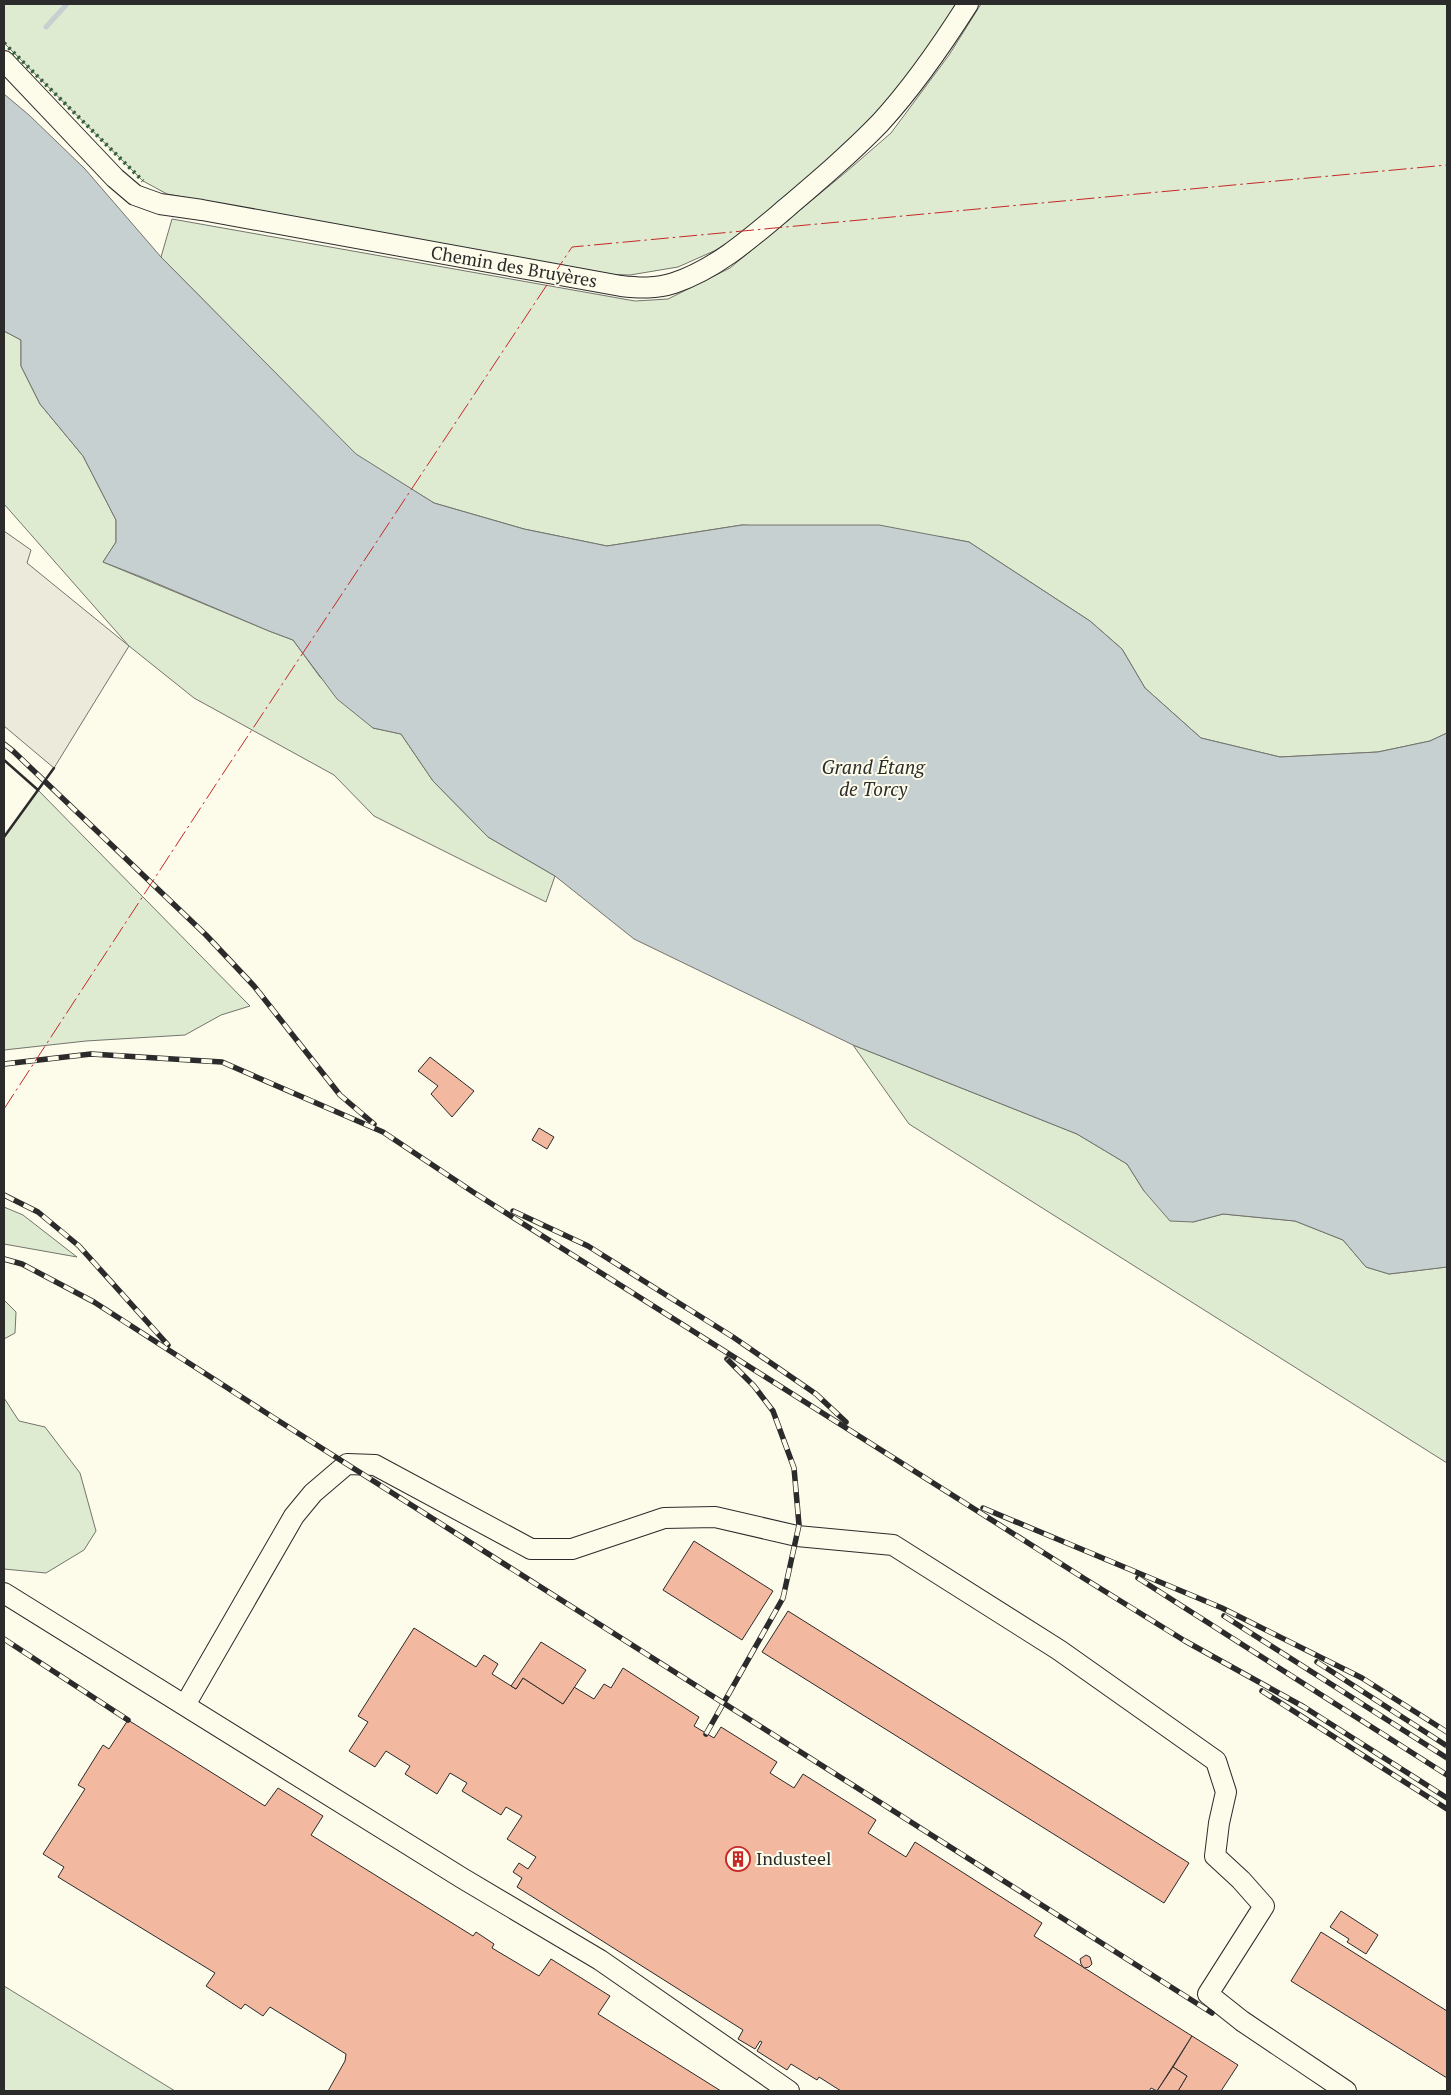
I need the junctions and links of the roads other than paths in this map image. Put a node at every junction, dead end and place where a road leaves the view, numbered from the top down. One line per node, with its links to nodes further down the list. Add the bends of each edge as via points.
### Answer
1 (968, 4): 2 (street, Chemin des Bruyères, via 911,87 842,160 720,260 696,274 649,288 621,286 160,204 135,195 115,178)
2 (4, 61)
3 (4, 1592): 4 (street)
4 (185, 1705): 5 (street, via 600,1960); 6 (street, via 294,1516 313,1493 347,1464 375,1466 531,1550 572,1549 664,1518 715,1517 797,1536 893,1545 1059,1650 1216,1760 1226,1792 1216,1856 1264,1906 1208,1994 1242,2021)
5 (789, 2091)
6 (1346, 2091)

